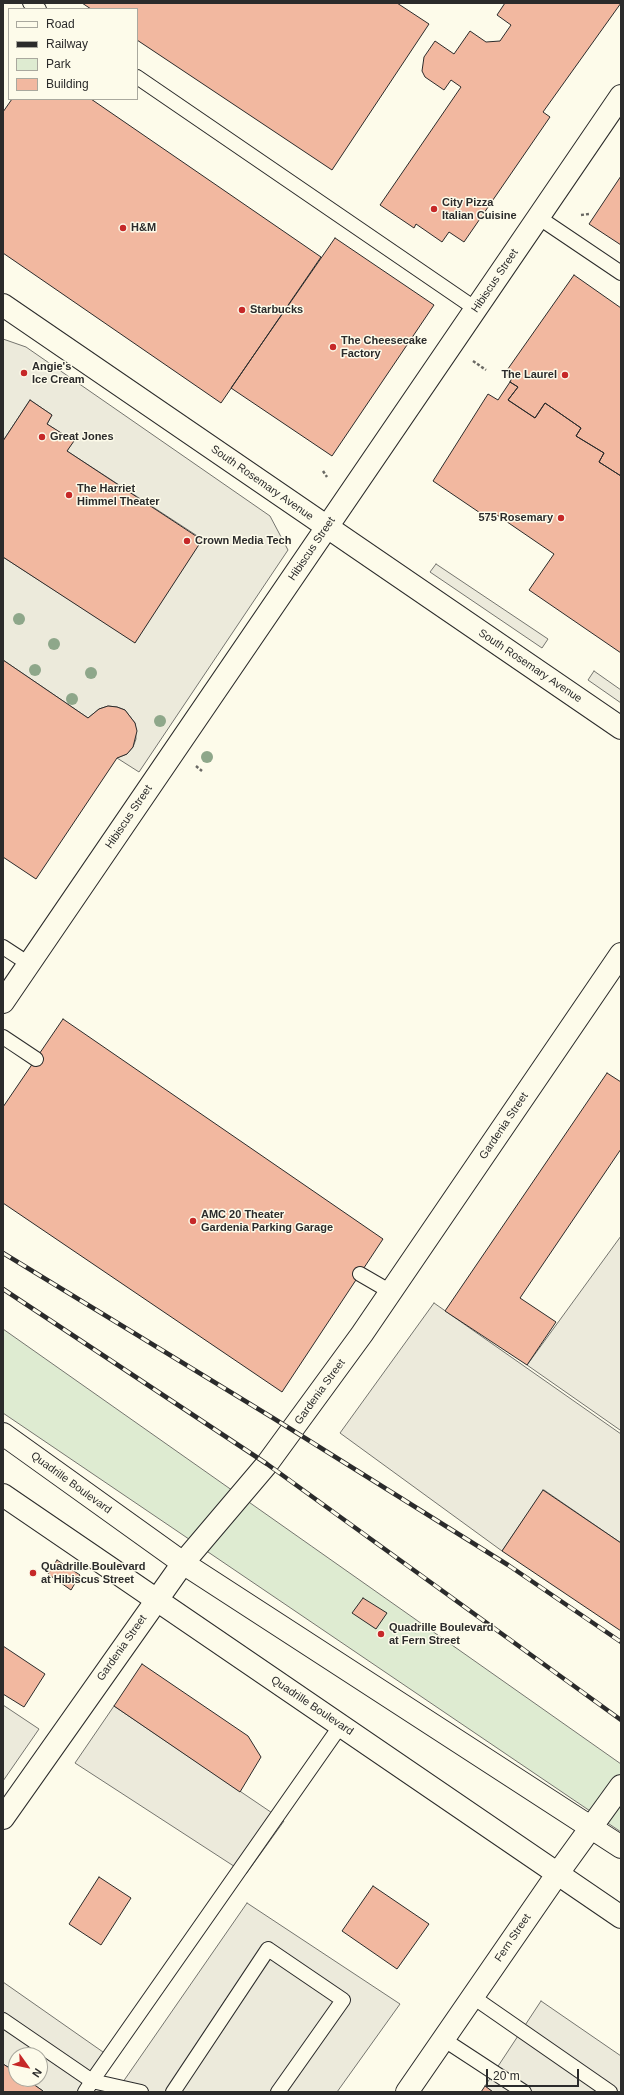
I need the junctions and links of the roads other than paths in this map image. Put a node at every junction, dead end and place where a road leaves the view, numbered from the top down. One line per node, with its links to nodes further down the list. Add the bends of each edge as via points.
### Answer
1 (138, 77): 6 (lane)
2 (621, 96): 3 (street, Hibiscus Street)
3 (538, 217): 4 (lane); 6 (street, Hibiscus Street)
4 (621, 273)
5 (3, 305): 7 (street, South Rosemary Avenue)
6 (476, 309): 7 (street, Hibiscus Street)
7 (326, 528): 8 (street, South Rosemary Avenue); 11 (street, Hibiscus Street)
8 (621, 728)
9 (3, 947): 11 (lane)
10 (621, 954): 16 (street, Gardenia Street)
11 (29, 964): 12 (street, Hibiscus Street)
12 (3, 1002)
13 (3, 1037): 14 (lane)
14 (36, 1059)
15 (360, 1274): 16 (lane)
16 (391, 1292): 19 (street, Gardenia Street, via 271,1459)
17 (3, 1434): 19 (street, Quadrille Boulevard)
18 (3, 1495): 20 (street, Quadrille Boulevard)
19 (183, 1563): 20 (street, Gardenia Street); 24 (street, Quadrille Boulevard)
20 (156, 1599): 21 (street, Quadrille Boulevard); 23 (street, Gardenia Street)
21 (341, 1725): 26 (street, Quadrille Boulevard); 31 (lane)
22 (621, 1786): 24 (street, Fern Street)
23 (3, 1818)
24 (590, 1826): 25 (street, Quadrille Boulevard); 26 (street, Fern Street)
25 (621, 1847)
26 (558, 1873): 27 (street, Quadrille Boulevard); 28 (street, Fern Street)
27 (621, 1917)
28 (473, 1997): 30 (street, Fern Street); 37 (lane)
29 (3, 2020): 31 (lane)
30 (443, 2039): 35 (street, Fern Street); 36 (lane)
31 (88, 2086): 32 (lane)
32 (140, 2092)
33 (173, 2092): 34 (lane, via 268,1949 343,2000)
34 (278, 2092)
35 (407, 2092)
36 (524, 2092)
37 (610, 2092)

